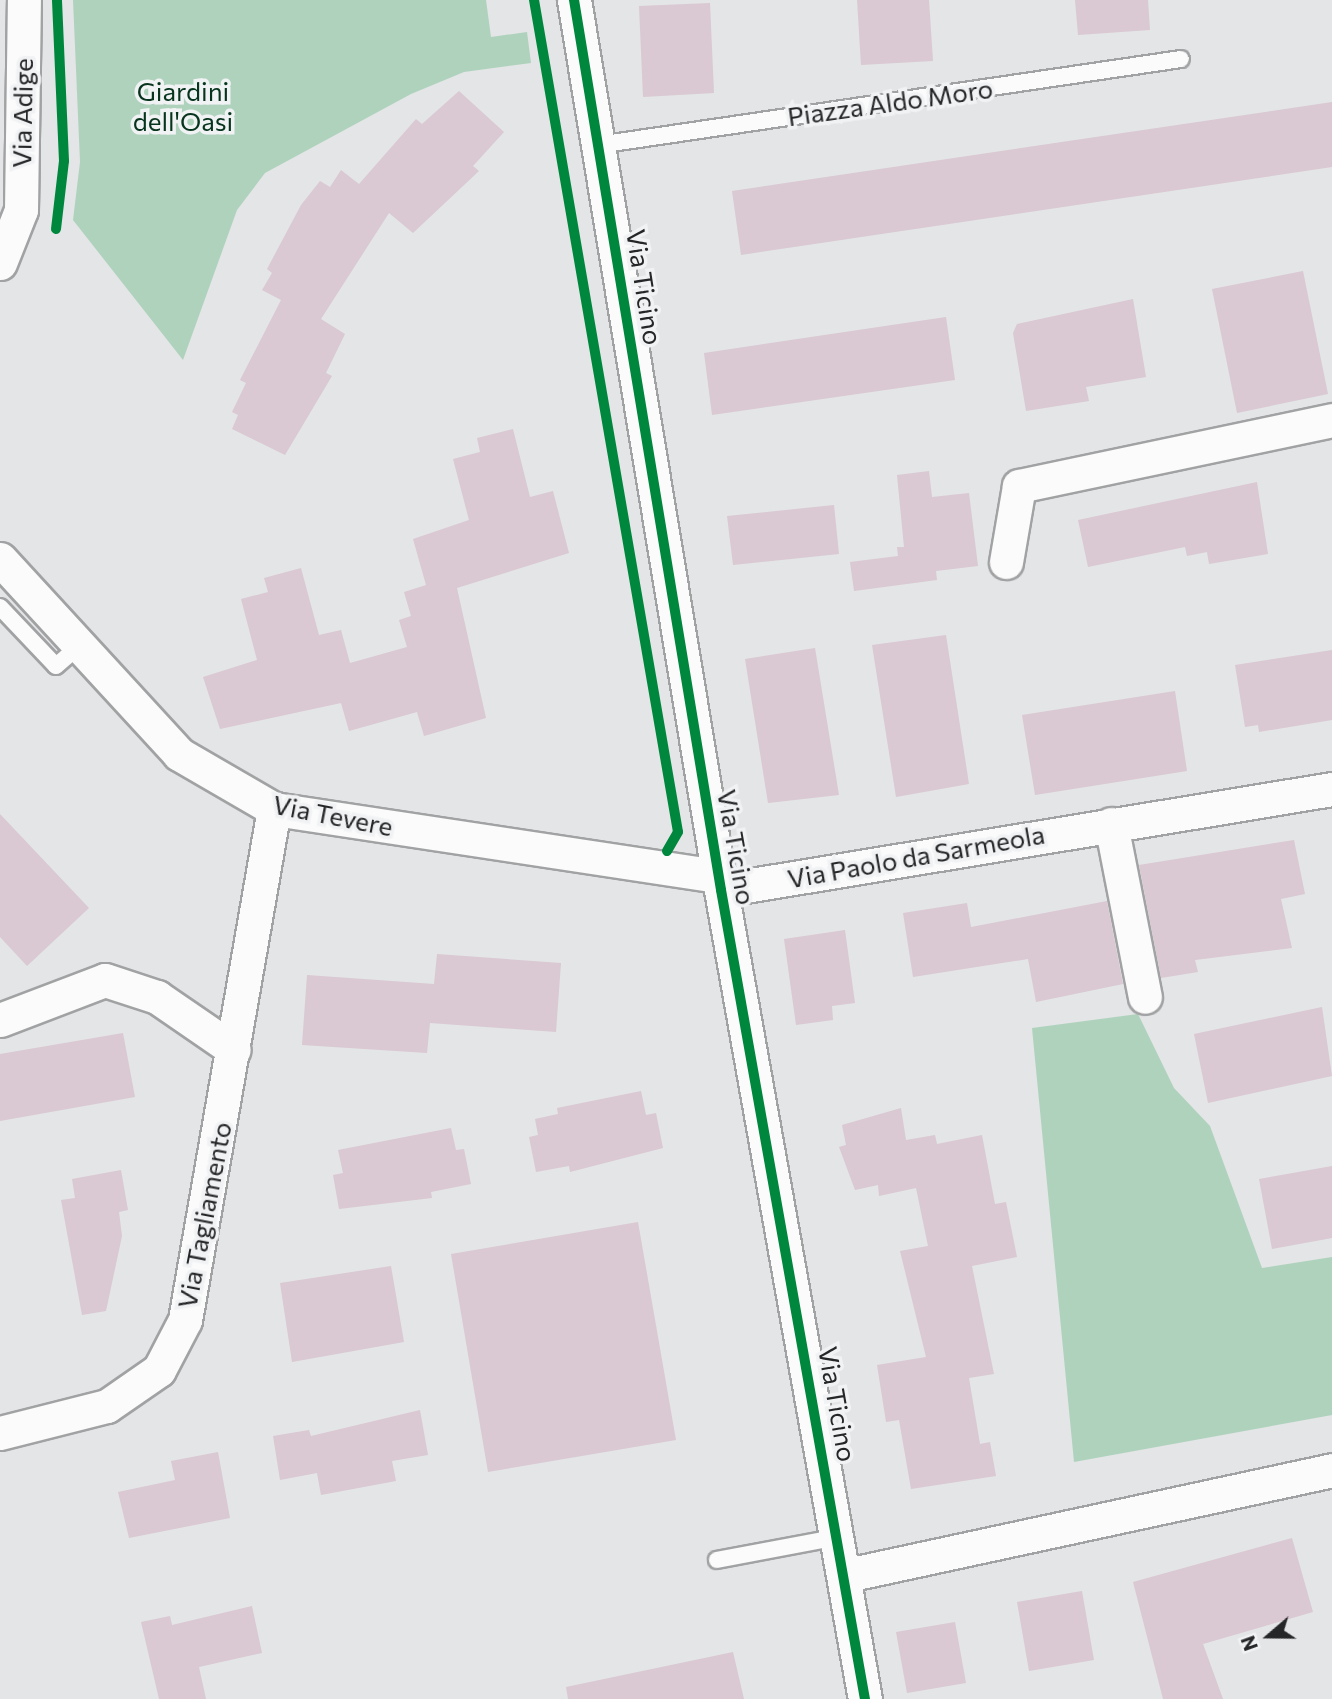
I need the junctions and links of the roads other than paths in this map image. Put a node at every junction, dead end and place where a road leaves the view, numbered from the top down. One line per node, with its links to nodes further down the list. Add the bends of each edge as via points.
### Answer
1 (24, 0): 5 (street, Via Adige, via 21,210)
2 (574, 0): 4 (street, Via Ticino)
3 (1181, 60): 4 (lane, Piazza Aldo Moro)
4 (598, 145): 14 (street, Via Ticino)
5 (0, 264)
6 (1332, 420): 8 (street, via 1019,486)
7 (0, 559): 10 (street, Via Tevere)
8 (1006, 562)
9 (0, 607): 10 (lane, via 56,666)
10 (79, 646): 12 (street, Via Tevere, via 179,754)
11 (1332, 789): 13 (street, Via Paolo da Sarmeola)
12 (274, 809): 14 (street, Via Tevere); 17 (street, Via Tagliamento)
13 (1111, 824): 14 (street, Via Paolo da Sarmeola); 15 (street)
14 (720, 883): 20 (street, Via Ticino)
15 (1145, 997)
16 (0, 1020): 17 (street, via 104,980 157,997)
17 (234, 1050): 18 (street, Via Tagliamento, via 185,1320 159,1370 107,1406)
18 (0, 1433)
19 (1330, 1479): 22 (street)
20 (839, 1537): 21 (lane); 22 (street, Via Ticino)
21 (717, 1560)
22 (847, 1575): 23 (street, Via Ticino)
23 (865, 1699)

